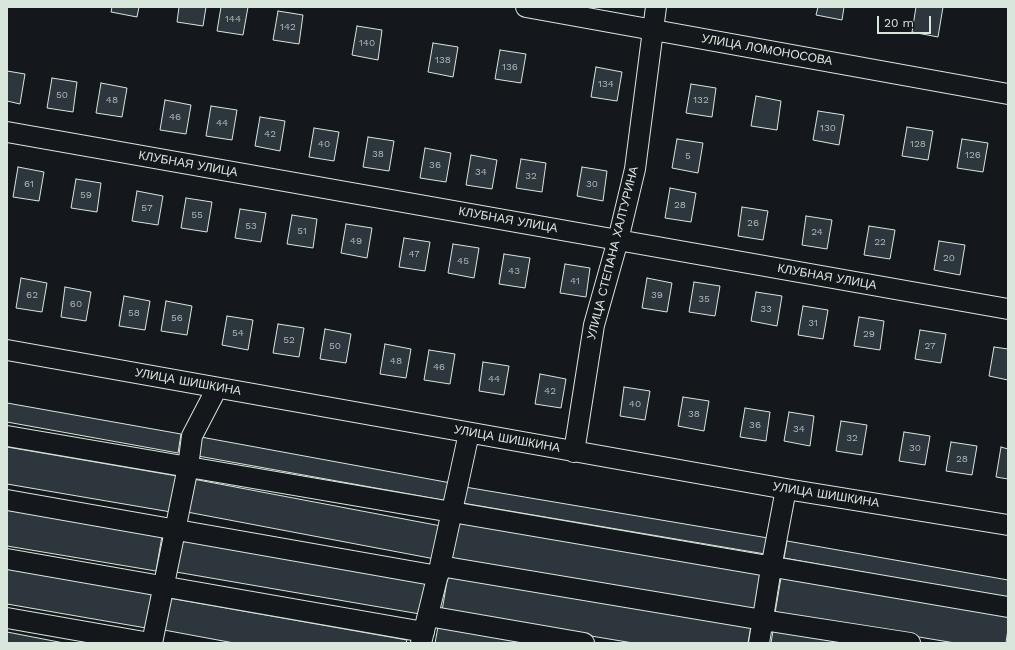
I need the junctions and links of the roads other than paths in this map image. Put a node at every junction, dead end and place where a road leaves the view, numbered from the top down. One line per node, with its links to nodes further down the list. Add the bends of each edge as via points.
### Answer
1 (526, 7): 3 (street, УЛИЦА ЛОМОНОСОВА)
2 (656, 7): 3 (street, УЛИЦА СТЕПАНА ХАЛТУРИНА)
3 (652, 30): 4 (street, УЛИЦА ЛОМОНОСОВА); 6 (street, УЛИЦА СТЕПАНА ХАЛТУРИНА, via 635,169)
4 (1008, 94)
5 (7, 132): 6 (street, КЛУБНАЯ УЛИЦА)
6 (618, 240): 7 (street, КЛУБНАЯ УЛИЦА); 12 (street, УЛИЦА СТЕПАНА ХАЛТУРИНА, via 594,326)
7 (1008, 309)
8 (7, 350): 9 (street, УЛИЦА ШИШКИНА)
9 (217, 388): 10 (street, УЛИЦА ШИШКИНА); 13 (street, via 192,436)
10 (469, 433): 12 (street, УЛИЦА ШИШКИНА); 16 (street)
11 (7, 436): 13 (street)
12 (574, 452): 14 (street, УЛИЦА ШИШКИНА)
13 (188, 467): 16 (street); 18 (street)
14 (786, 489): 17 (street, УЛИЦА ШИШКИНА); 20 (street)
15 (7, 500): 18 (street)
16 (452, 512): 20 (street); 21 (street)
17 (1008, 525)
18 (175, 530): 21 (street); 22 (street)
19 (7, 559): 22 (street)
20 (771, 568): 23 (street); 25 (street)
21 (439, 571): 25 (street); 26 (street)
22 (163, 586): 26 (street); 27 (street)
23 (1008, 607)
24 (7, 618): 27 (street)
25 (763, 620): 29 (street); 30 (street)
26 (424, 630): 28 (street)
27 (151, 643)
28 (584, 643)
29 (759, 643)
30 (910, 643)

